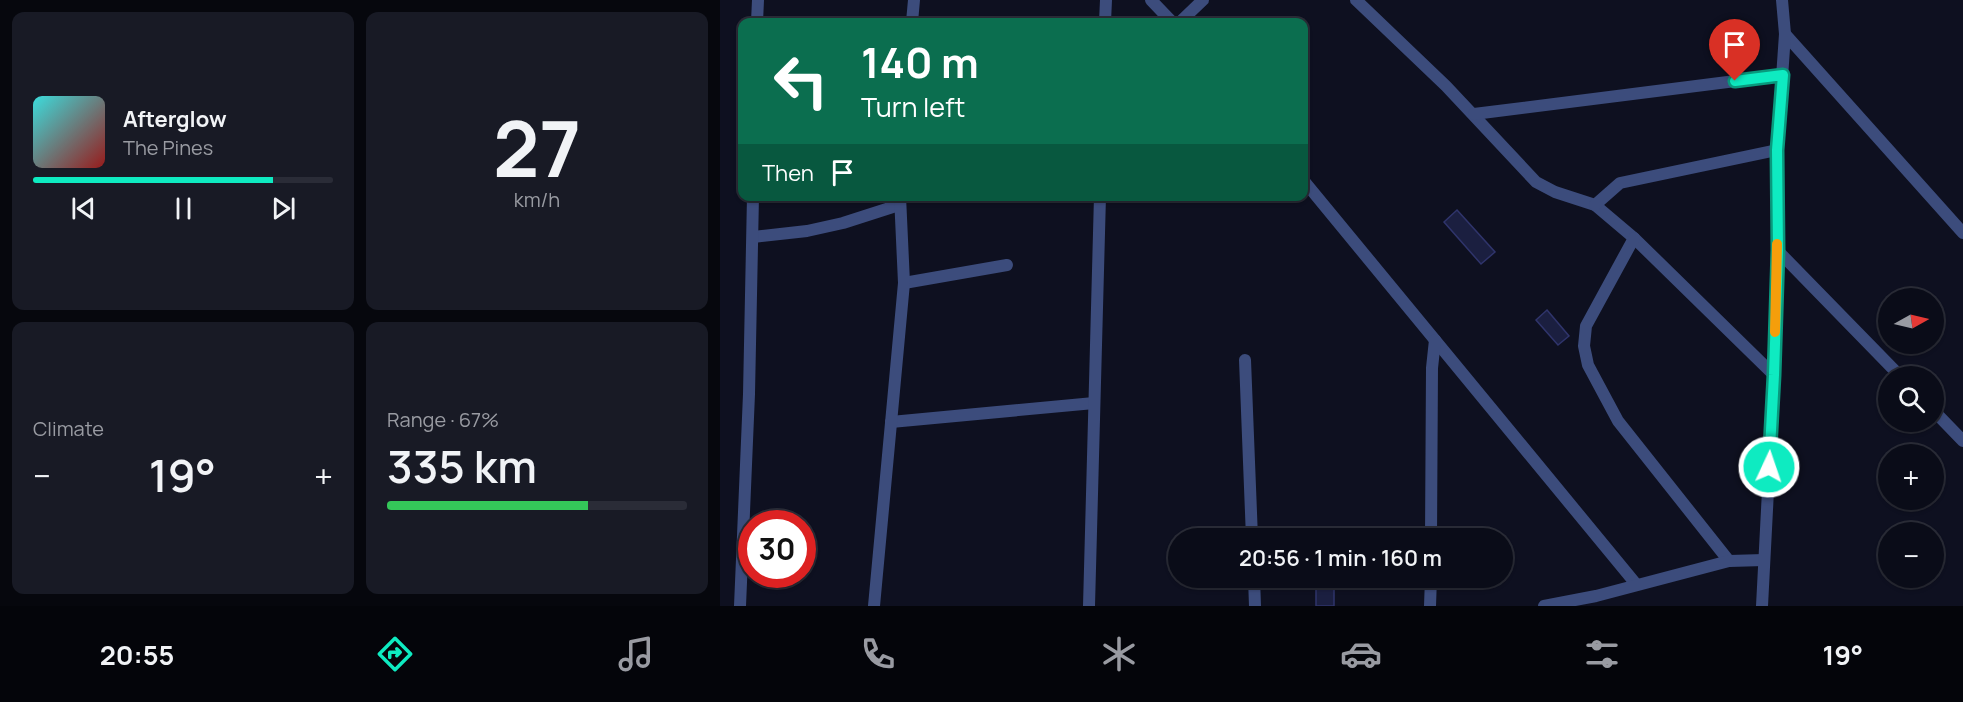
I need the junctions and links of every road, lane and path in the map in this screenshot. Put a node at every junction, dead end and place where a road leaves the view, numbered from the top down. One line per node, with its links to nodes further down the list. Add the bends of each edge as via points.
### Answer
1 (758, 0): 8 (street)
2 (914, 0): 9 (street)
3 (1106, 0): 10 (street)
4 (1151, 0): 11 (street)
5 (1203, 0): 12 (street)
6 (1356, 0): 15 (street)
7 (1782, 0): 13 (street)
8 (757, 18)
9 (912, 18)
10 (1105, 18)
11 (1168, 18)
12 (1184, 18)
13 (1785, 34): 14 (street); 22 (street)
14 (1783, 75): 15 (street); 16 (street)
15 (1474, 114): 21 (street, via 1536,182)
16 (1777, 150): 21 (street, via 1620,183); 25 (street)
17 (1308, 186): 28 (street)
18 (753, 201): 23 (street)
19 (899, 201): 23 (street, via 825,227); 27 (street)
20 (1100, 201): 32 (street)
21 (1595, 205): 24 (street)
22 (1963, 233)
23 (753, 237): 43 (street)
24 (1634, 238): 31 (street); 39 (street, via 1586,326 1584,346 1588,365 1618,421)
25 (1778, 250): 30 (street); 31 (street)
26 (1007, 265): 27 (street)
27 (904, 283): 34 (street)
28 (1435, 340): 37 (street); 40 (street)
29 (1245, 360): 36 (street)
30 (1890, 366)
31 (1774, 375): 38 (street)
32 (1094, 403): 34 (street); 45 (street)
33 (1944, 421): 35 (street)
34 (891, 422): 44 (street)
35 (1963, 441)
36 (1252, 528)
37 (1431, 528)
38 (1764, 560): 39 (street); 49 (street)
39 (1729, 561): 40 (street)
40 (1636, 584): 48 (street)
41 (1254, 588): 46 (street)
42 (1431, 588): 47 (street)
43 (740, 606)
44 (874, 606)
45 (1089, 606)
46 (1255, 606)
47 (1430, 606)
48 (1544, 606)
49 (1762, 606)

